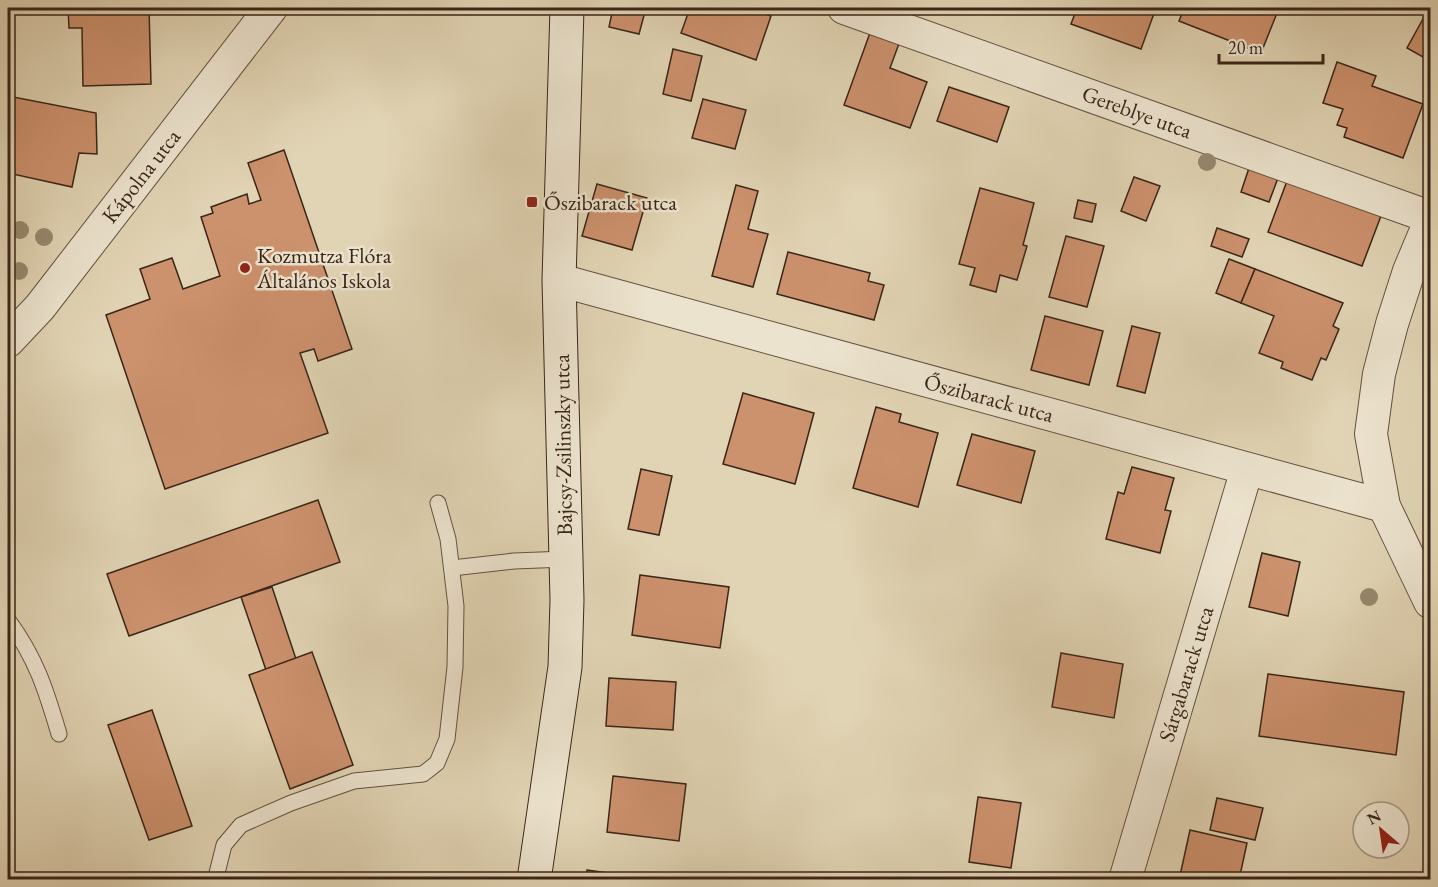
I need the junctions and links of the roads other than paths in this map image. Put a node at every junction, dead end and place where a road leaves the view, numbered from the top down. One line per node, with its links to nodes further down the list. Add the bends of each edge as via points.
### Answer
1 (271, 8): 6 (street, Kápolna utca, via 40,307)
2 (567, 8): 5 (street, Bajcsy-Zsilinszky utca)
3 (844, 8): 4 (street, Gereblye utca)
4 (1431, 219): 9 (street, via 1409,271 1379,374 1371,434)
5 (559, 280): 7 (street, Őszibarack utca); 10 (street, Bajcsy-Zsilinszky utca)
6 (8, 341)
7 (1247, 469): 9 (street, Őszibarack utca); 17 (street, Sárgabarack utca)
8 (438, 503): 11 (lane)
9 (1384, 506): 12 (street)
10 (566, 559): 11 (lane); 16 (street, Bajcsy-Zsilinszky utca, via 565,667)
11 (452, 568): 15 (lane, via 455,667 447,739 437,763 423,774 354,781 241,825 224,845)
12 (1431, 602)
13 (8, 620): 14 (lane, via 42,678)
14 (59, 734)
15 (217, 873)
16 (534, 879)
17 (1125, 879)

